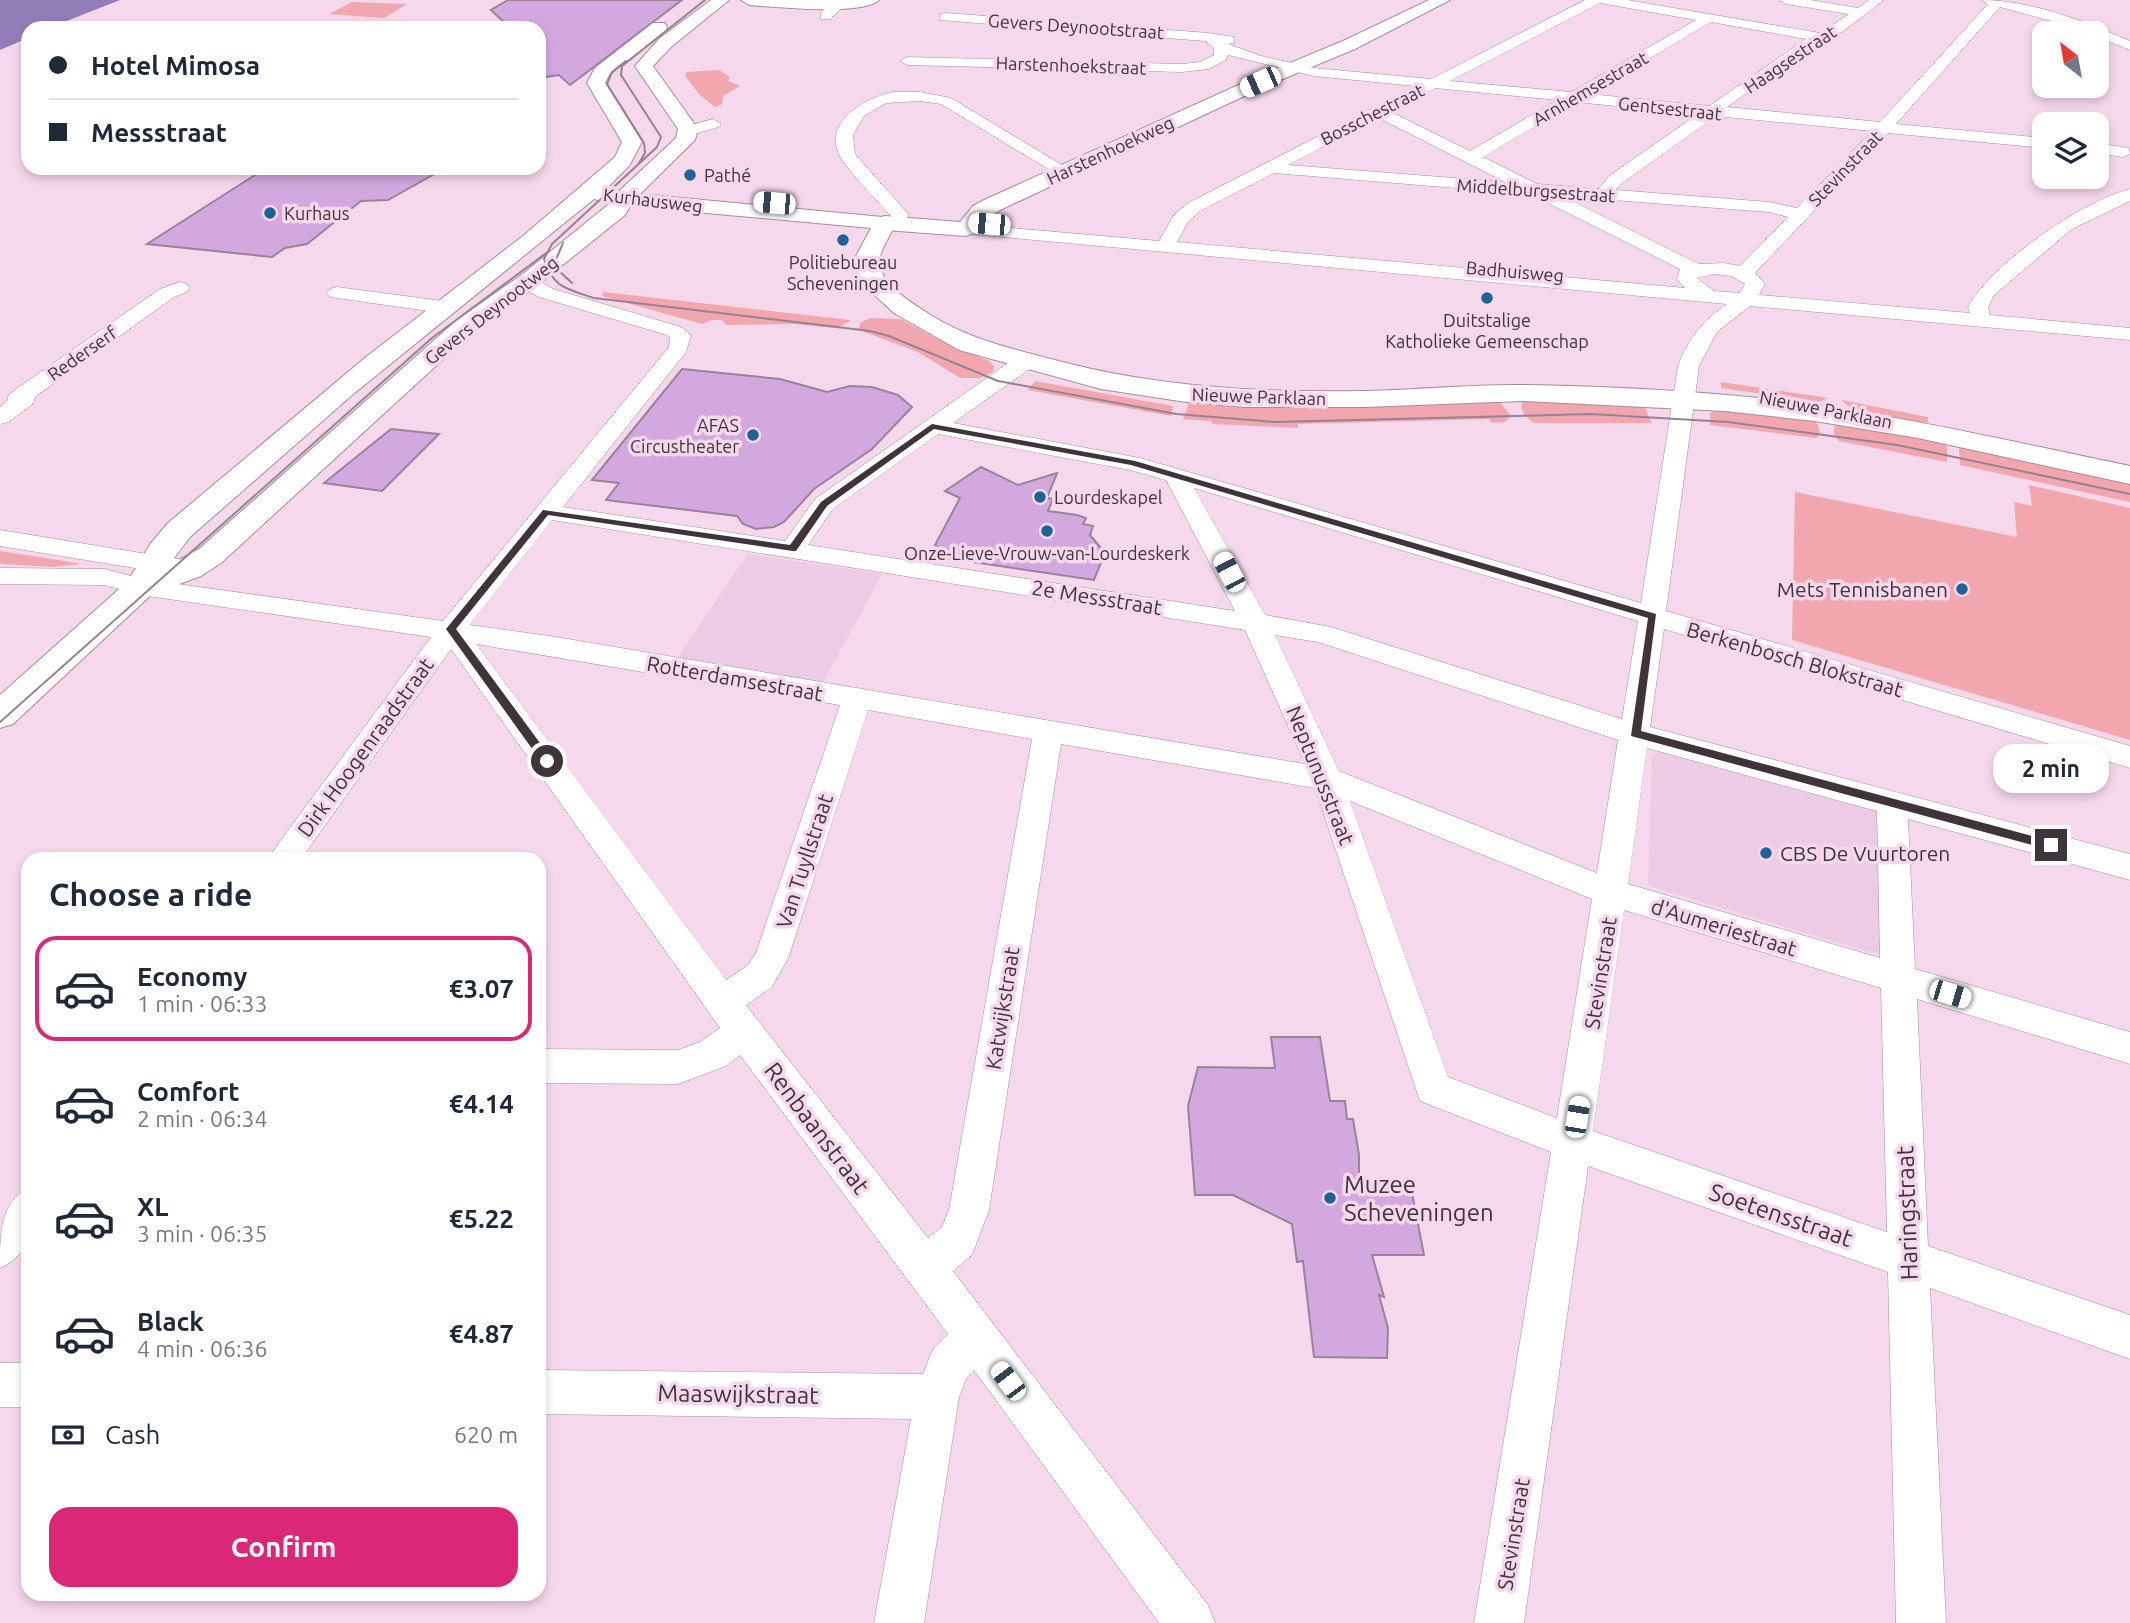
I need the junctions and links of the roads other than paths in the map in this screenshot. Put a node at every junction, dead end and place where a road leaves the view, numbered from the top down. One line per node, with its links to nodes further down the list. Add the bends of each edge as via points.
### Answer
1 (694, 0): 39 (main road, Gevers Deynootweg, via 596,78 632,142 613,170)
2 (721, 0): 32 (main road, via 644,65)
3 (749, 0): 11 (main road)
4 (871, 0): 11 (main road)
5 (1442, 0): 25 (main road, Harstenhoekweg, via 1349,45)
6 (1595, 0): 26 (street, Bosschestraat)
7 (1604, 0): 14 (street)
8 (1786, 0): 12 (street)
9 (1877, 0): 12 (street, Haagsestraat)
10 (1995, 1): 15 (street); 31 (street, Stevinstraat)
11 (839, 4): 13 (street)
12 (1859, 12): 21 (street, Haagsestraat)
13 (826, 16)
14 (1708, 18): 21 (street); 27 (street, Arnhemsestraat)
15 (2067, 21)
16 (2119, 26): 17 (street)
17 (2109, 27)
18 (933, 32): 20 (street, Gevers Deynootstraat, via 941,12)
19 (2109, 36): 22 (street)
20 (1208, 37): 23 (street); 25 (street, Gevers Deynootstraat, via 1282,56)
21 (1821, 37): 29 (street, Haagsestraat)
22 (2130, 46)
23 (1221, 47): 24 (street, Harstenhoekstraat, via 1222,57 1214,62 1182,68); 25 (street)
24 (912, 55)
25 (1292, 66): 26 (street, Gentsestraat); 38 (main road, Harstenhoekweg)
26 (1432, 84): 27 (street, Gentsestraat); 28 (street, Bosschestraat)
27 (1573, 98): 29 (street, Gentsestraat); 36 (street, Arnhemsestraat)
28 (1377, 111): 36 (street); 37 (street, Bosschestraat)
29 (1713, 112): 31 (street, Gentsestraat); 42 (street, Haagsestraat, via 1615,180)
30 (713, 124): 32 (street)
31 (1883, 129): 33 (street, Gentsestraat); 44 (street, Stevinstraat)
32 (687, 131): 41 (main road, Gevers Deynootweg, via 685,140)
33 (2032, 142)
34 (2109, 151): 35 (street)
35 (2128, 155)
36 (1472, 157): 40 (street)
37 (1271, 167): 40 (street, Middelburgsestraat); 47 (street, Bosschestraat, via 1194,207 1180,219)
38 (1064, 172): 45 (street, via 959,107 929,96 875,101 863,107 845,131 844,146); 46 (main road, Harstenhoekweg, via 981,211)
39 (588, 191): 41 (main road, Kurhausweg); 54 (main road, Gevers Deynootweg)
40 (1539, 191): 42 (street, Middelburgsestraat); 50 (street)
41 (627, 194): 45 (main road, Kurhausweg); 49 (main road, Gevers Deynootweg, via 617,211)
42 (1604, 194): 44 (street, Middelburgsestraat, via 1769,207)
43 (2130, 194): 55 (street, via 2066,225 1986,292 1979,300)
44 (1800, 214): 48 (street, Stevinstraat)
45 (897, 221): 46 (main road, Badhuisweg); 59 (main road, Nieuwe Parklaan, via 892,263 910,293); 59 (main road, Nieuwe Parklaan, via 868,256 869,271 878,286 943,333)
46 (969, 225): 47 (street, Badhuisweg)
47 (1167, 244): 50 (street, Badhuisweg)
48 (1744, 273): 50 (street, Badhuisweg); 53 (street, via 1755,284)
49 (531, 279): 66 (street, Dirk Hoogenraadstraat, via 545,293 674,331 682,342); 69 (main road, Gevers Deynootweg, via 466,325 210,556 190,569)
50 (1700, 284): 53 (street, Badhuisweg); 57 (street, Stevinstraat, via 1711,309)
51 (180, 288): 62 (street, Rederserf, via 17,399 25,400)
52 (337, 293): 54 (street)
53 (1750, 297): 55 (street, Badhuisweg); 57 (street, Stevinstraat)
54 (442, 307): 69 (main road, Gevers Deynootweg, via 178,530)
55 (1981, 318): 56 (street, Badhuisweg); 58 (street, Badhuisweg)
56 (2130, 327)
57 (1708, 328): 61 (street, Stevinstraat, via 1692,353)
58 (2130, 334)
59 (1000, 352): 60 (main road, Nieuwe Parklaan)
60 (1026, 361): 61 (main road, Nieuwe Parklaan, via 1101,381 1246,399); 63 (street)
61 (1683, 394): 65 (main road, Nieuwe Parklaan, via 1918,430); 71 (street, Stevinstraat)
62 (0, 416)
63 (932, 426): 64 (street, Berkenbosch Blokstraat); 68 (street, via 824,504)
64 (1175, 475): 71 (street, Berkenbosch Blokstraat); 72 (street, Neptunusstraat)
65 (2130, 475)
66 (546, 512): 68 (street, 2e Messstraat); 73 (street, Dirk Hoogenraadstraat)
67 (0, 538): 69 (street)
68 (793, 549): 72 (street, 2e Messstraat)
69 (147, 575): 70 (street); 73 (street, Rotterdamsestraat); 75 (main road, Gevers Deynootweg)
70 (0, 576)
71 (1653, 617): 77 (street, Stevinstraat); 78 (street, Berkenbosch Blokstraat)
72 (1255, 622): 77 (street, 2e Messstraat, via 1321,633); 79 (street, Neptunusstraat)
73 (451, 629): 74 (street, Rotterdamsestraat); 81 (street, Dirk Hoogenraadstraat); 85 (street, Renbaanstraat)
74 (857, 699): 76 (street, Rotterdamsestraat); 85 (street, Van Tuyllstraat, via 771,959)
75 (0, 715)
76 (1048, 732): 79 (street, Rotterdamsestraat); 93 (street, Katwijkstraat, via 969,1210 957,1241)
77 (1635, 734): 80 (street, 2e Messstraat); 83 (street, Stevinstraat)
78 (2130, 757)
79 (1327, 779): 83 (street, d'Aumeriestraat); 88 (street, Neptunusstraat)
80 (1892, 803): 82 (street, 2e Messstraat); 84 (street, Haringstraat)
81 (288, 852)
82 (2130, 866)
83 (1612, 893): 84 (street, d'Aumeriestraat); 89 (street, Stevinstraat)
84 (1899, 979): 86 (street, d'Aumeriestraat); 92 (street, Haringstraat)
85 (733, 1017): 87 (street, Van Tuyllstraat, via 712,1054 678,1067); 93 (street, Renbaanstraat)
86 (2130, 1048)
87 (546, 1066)
88 (1433, 1089): 89 (street, Soetensstraat)
89 (1573, 1142): 92 (street, Soetensstraat); 102 (street, Stevinstraat)
90 (21, 1218): 91 (street)
91 (0, 1247)
92 (1909, 1260): 95 (street, Soetensstraat); 103 (street, Haringstraat)
93 (924, 1267): 94 (street, Renbaanstraat)
94 (975, 1337): 99 (street, via 949,1365); 101 (street, Renbaanstraat)
95 (2130, 1337)
96 (0, 1385): 97 (street)
97 (21, 1385)
98 (546, 1392): 99 (street, Maaswijkstraat)
99 (937, 1397): 100 (street)
100 (899, 1623)
101 (1190, 1623)
102 (1499, 1623)
103 (1921, 1623)

